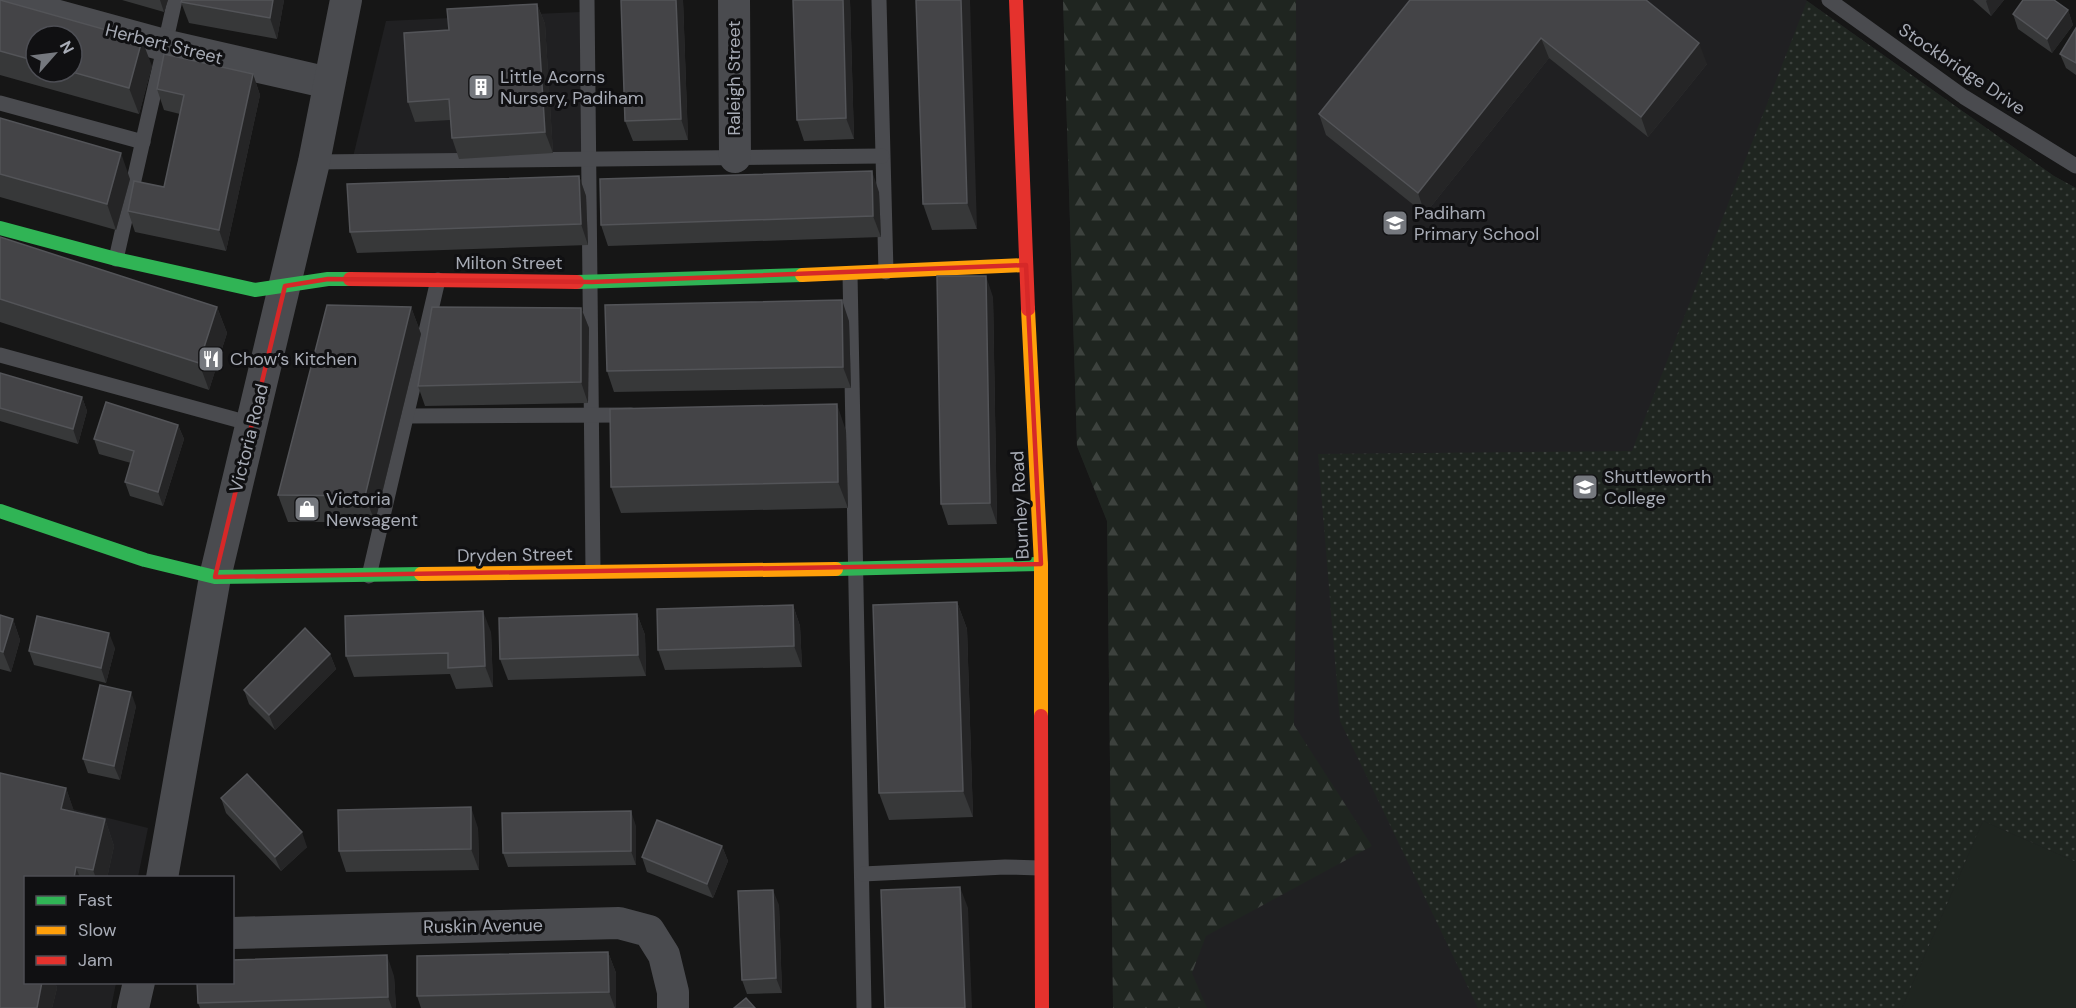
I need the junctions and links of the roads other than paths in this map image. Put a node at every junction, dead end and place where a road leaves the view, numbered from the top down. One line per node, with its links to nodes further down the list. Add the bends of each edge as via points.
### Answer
1 (0, 0): 9 (street, Herbert Street)
2 (176, 0): 9 (lane)
3 (346, 0): 10 (street, Victoria Road)
4 (587, 0): 15 (lane)
5 (734, 0): 14 (street, Raleigh Street)
6 (879, 0): 13 (lane)
7 (1016, 0): 20 (street, Burnley Road)
8 (1829, 0): 17 (lane, Stockbridge Drive, via 1964,97)
9 (164, 45): 10 (street, Herbert Street); 12 (lane)
10 (329, 83): 16 (street, Victoria Road)
11 (0, 103): 12 (lane)
12 (143, 142): 19 (lane)
13 (882, 156): 14 (lane); 21 (lane)
14 (735, 157): 15 (lane)
15 (588, 159): 16 (lane); 24 (lane)
16 (314, 162): 25 (street, Victoria Road)
17 (2076, 166)
18 (0, 228): 19 (street, Milton Street)
19 (116, 259): 25 (street, Milton Street, via 255,290)
20 (1026, 265): 21 (street, Milton Street); 32 (street, Burnley Road)
21 (886, 272): 22 (street, Milton Street)
22 (850, 274): 24 (street, Milton Street); 33 (lane, via 847,411)
23 (438, 280): 24 (street, Milton Street); 25 (street, Milton Street, via 328,279); 28 (lane)
24 (591, 282): 29 (lane)
25 (285, 286): 30 (street, Victoria Road)
26 (0, 355): 30 (lane)
27 (652, 415): 29 (lane)
28 (406, 416): 29 (lane); 35 (lane)
29 (593, 416): 34 (lane)
30 (252, 424): 36 (street, Victoria Road)
31 (0, 511): 36 (street, Dryden Street, via 145,560)
32 (1041, 564): 33 (street, Dryden Street); 37 (street, Burnley Road)
33 (855, 569): 34 (street, Dryden Street); 38 (lane)
34 (593, 571): 35 (street, Dryden Street)
35 (369, 576): 36 (street, Dryden Street)
36 (215, 577): 39 (street, Victoria Road)
37 (1040, 868): 38 (lane); 45 (street, Burnley Road)
38 (862, 874): 44 (lane)
39 (162, 876)
40 (234, 933): 43 (street, Ruskin Avenue, via 619,923 649,931 664,955)
41 (139, 984): 42 (street)
42 (133, 1008)
43 (673, 1008)
44 (864, 1008)
45 (1042, 1008)

